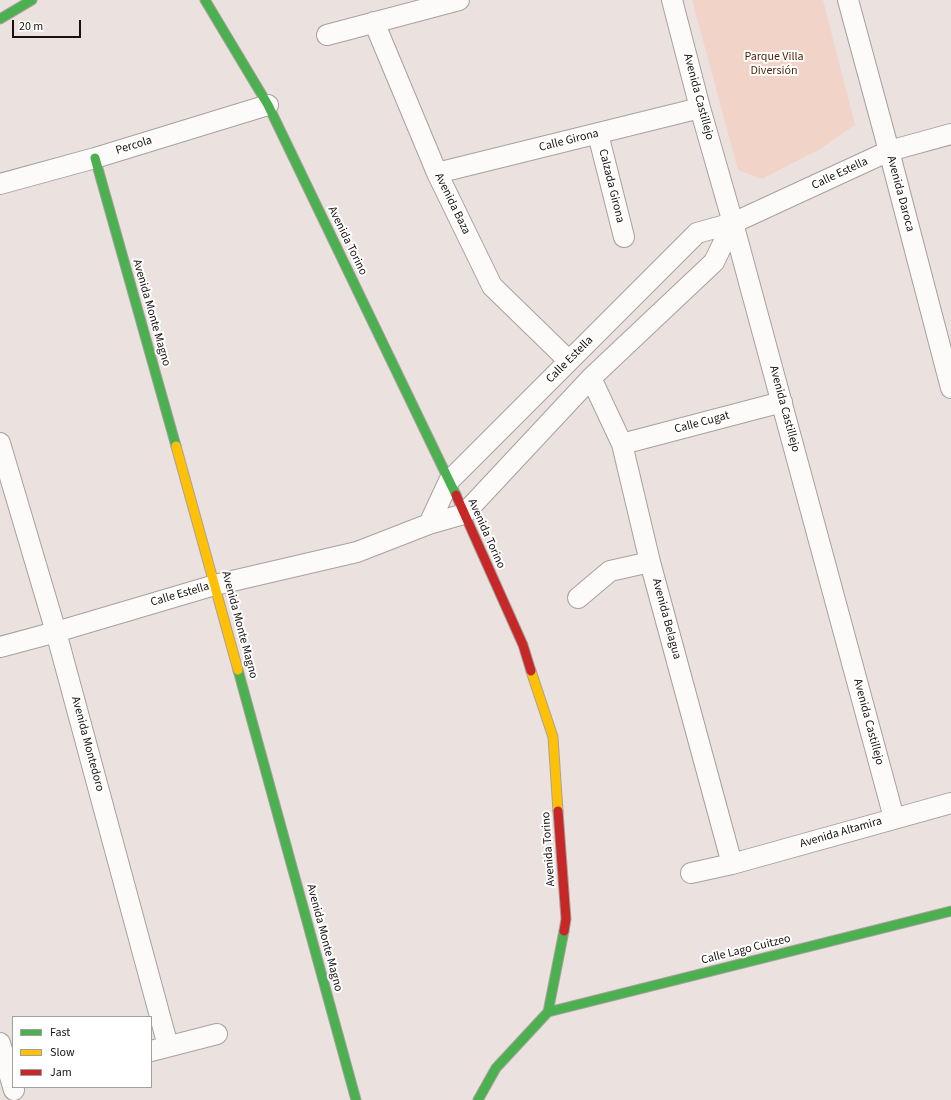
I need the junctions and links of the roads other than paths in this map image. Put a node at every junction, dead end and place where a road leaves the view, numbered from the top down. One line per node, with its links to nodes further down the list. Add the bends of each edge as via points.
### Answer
1 (32, 0): 6 (street)
2 (206, 0): 9 (street, Avenida Torino)
3 (459, 0): 7 (street)
4 (672, 0): 10 (street, Avenida Castillejo)
5 (848, 0): 13 (street, Avenida Daroca)
6 (0, 19)
7 (374, 22): 8 (street); 15 (street, Avenida Baza)
8 (327, 35)
9 (268, 105): 14 (street, Percola); 25 (street, Avenida Torino)
10 (700, 108): 11 (street, Calle Girona); 17 (street, Avenida Castillejo)
11 (598, 134): 15 (street, Calle Girona); 18 (street, Calzada Girona)
12 (951, 134): 13 (street, Calle Estella)
13 (889, 152): 17 (street, Calle Estella); 21 (street, Avenida Daroca)
14 (95, 158): 16 (street, Percola); 29 (street, Avenida Monte Magno)
15 (437, 174): 19 (street, Avenida Baza, via 492,286)
16 (0, 184)
17 (733, 223): 19 (street, Calle Estella, via 697,233); 20 (street, via 714,262); 22 (street, Avenida Castillejo)
18 (624, 237)
19 (569, 361): 25 (street, Calle Estella)
20 (591, 378): 24 (street, Avenida Belagua); 26 (street)
21 (951, 388)
22 (782, 402): 24 (street, Calle Cugat); 34 (street, Avenida Castillejo)
23 (0, 443): 31 (street, Avenida Montedoro)
24 (622, 444): 28 (street, Avenida Belagua)
25 (449, 481): 26 (street, Avenida Torino); 27 (street, Calle Estella)
26 (464, 514): 27 (street, Calle Estella); 38 (street, Avenida Torino, via 523,645 553,736 566,919)
27 (429, 524): 29 (street, Calle Estella, via 357,552)
28 (650, 562): 30 (street, via 610,571); 35 (street, Avenida Belagua)
29 (216, 585): 31 (street, Calle Estella); 45 (street, Avenida Monte Magno)
30 (578, 598)
31 (56, 632): 32 (street, Calle Estella); 39 (street, Avenida Montedoro)
32 (0, 647)
33 (951, 803): 34 (street, Avenida Altamira)
34 (894, 818): 35 (street, Avenida Altamira)
35 (732, 864): 36 (street, Avenida Altamira)
36 (691, 873)
37 (951, 911): 38 (street, Calle Lago Cuitzeo)
38 (548, 1012): 46 (street, via 496,1068)
39 (151, 1016)
40 (152, 1021): 43 (street, Avenida Montedoro)
41 (217, 1034): 43 (street)
42 (0, 1043): 44 (street)
43 (159, 1049)
44 (12, 1086)
45 (356, 1100)
46 (478, 1100)

